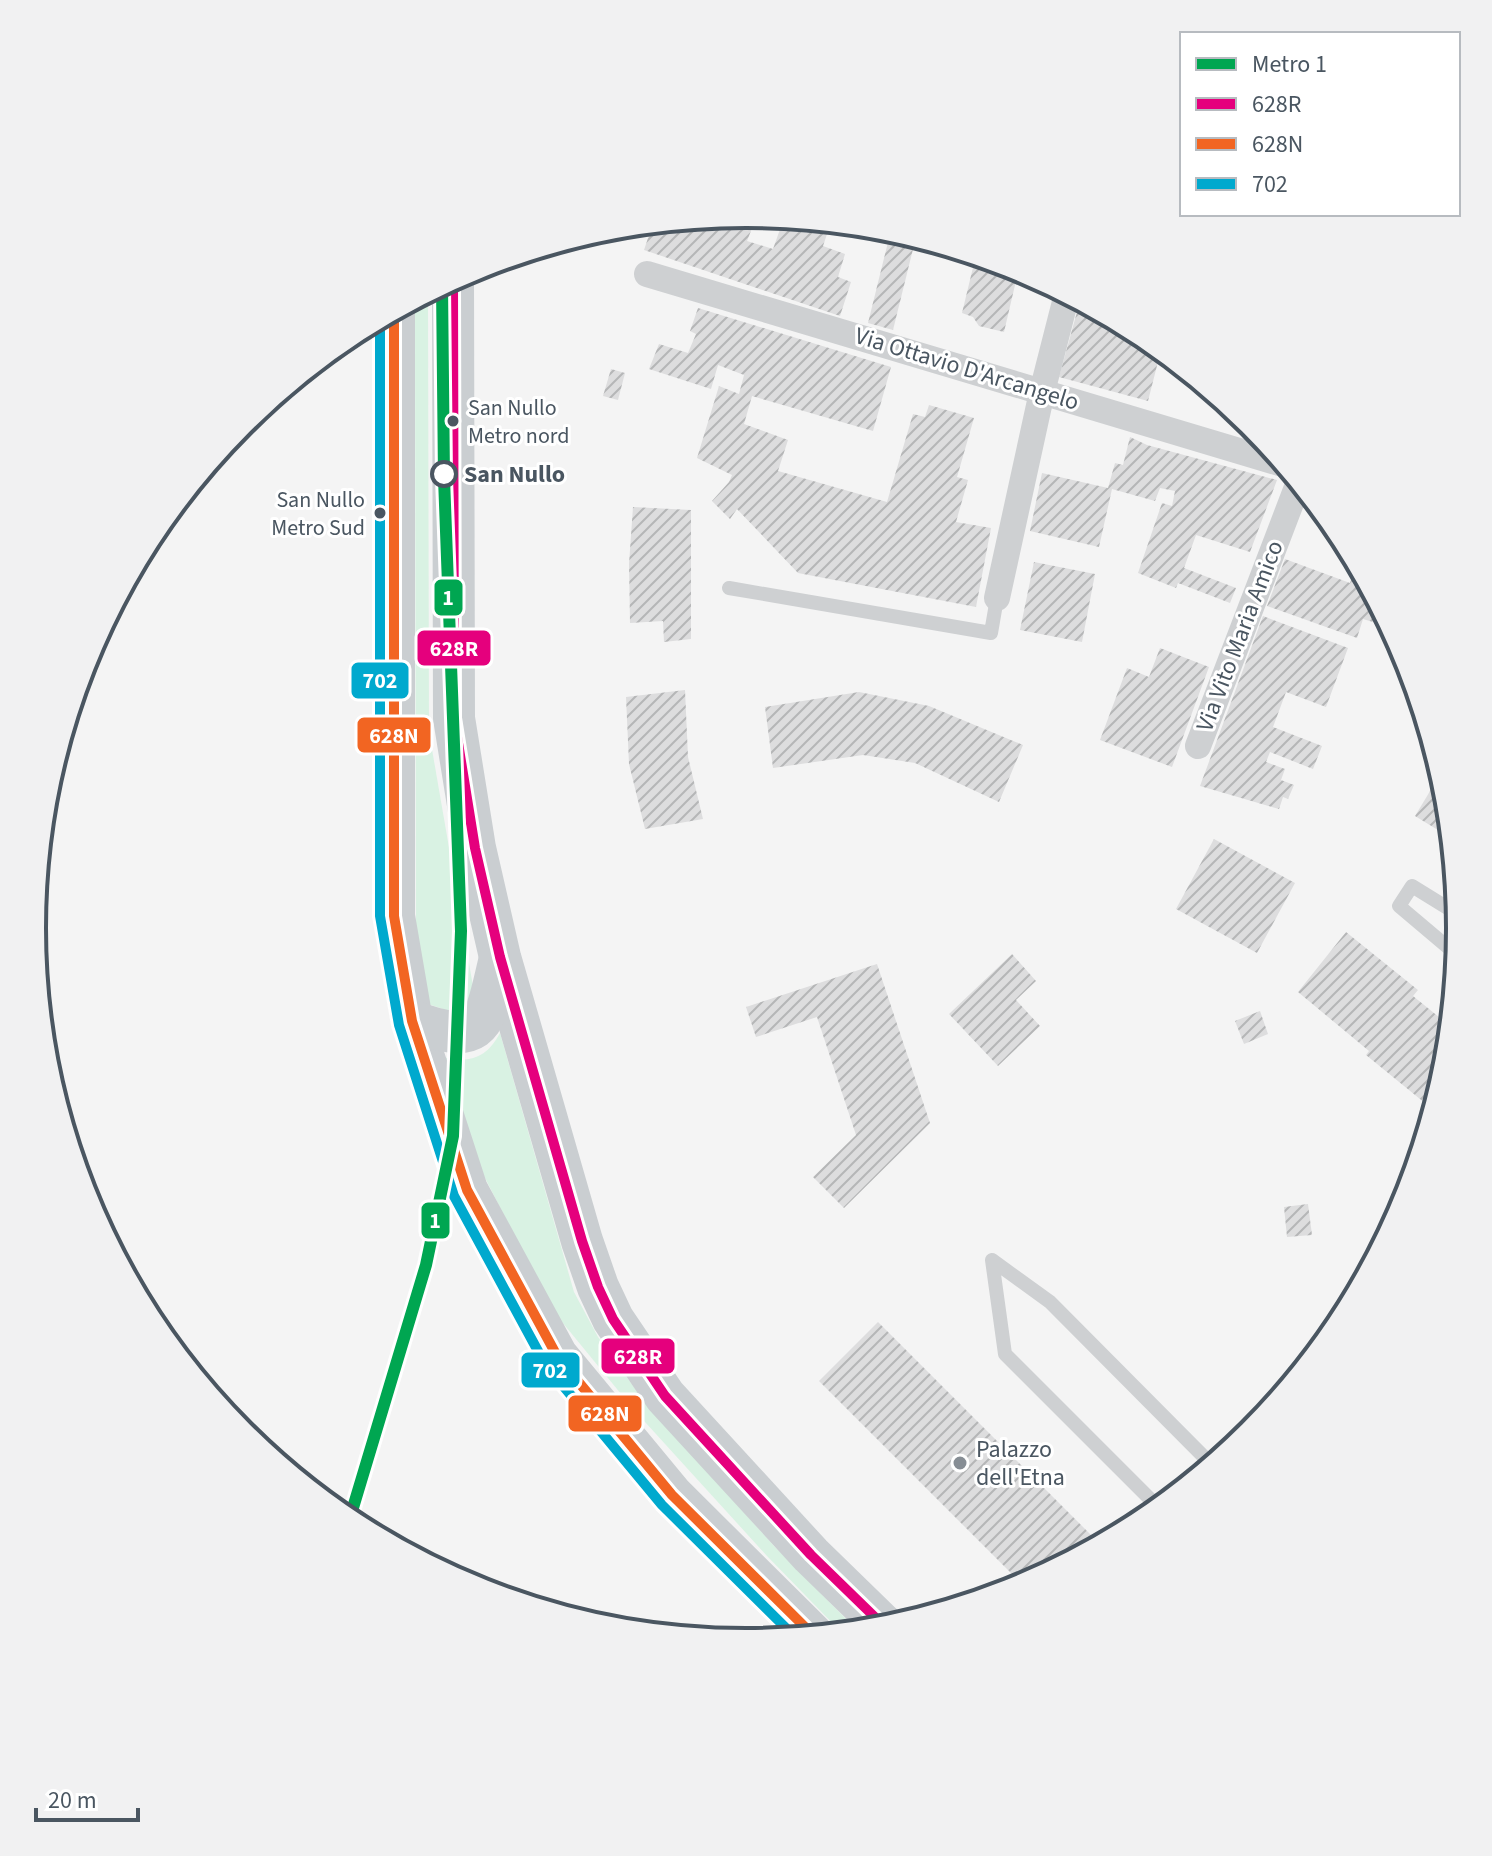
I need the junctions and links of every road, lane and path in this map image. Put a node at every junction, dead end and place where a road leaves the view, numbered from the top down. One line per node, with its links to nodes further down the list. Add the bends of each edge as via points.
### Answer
1 (647, 274): 5 (street, Via Ottavio D'Arcangelo)
2 (453, 292): 13 (main road, via 454,718)
3 (1064, 305): 5 (street)
4 (394, 323): 14 (main road, via 394,916)
5 (1042, 392): 6 (street, Via Ottavio D'Arcangelo); 9 (street)
6 (1265, 459)
7 (1294, 494): 10 (street, Via Vito Maria Amico)
8 (729, 588): 9 (lane, via 991,633)
9 (997, 598)
10 (1198, 746)
11 (1446, 907): 12 (lane, via 1412,886 1399,906)
12 (1446, 945)
13 (500, 957): 14 (main road, via 486,1017 466,1033 444,1033); 17 (main road, via 582,1241 613,1319 665,1396)
14 (412, 1021): 18 (main road, via 467,1190 557,1356 672,1495)
15 (1204, 1457): 16 (lane, via 1050,1302 992,1260 1005,1354)
16 (1150, 1499)
17 (874, 1616)
18 (804, 1626)

